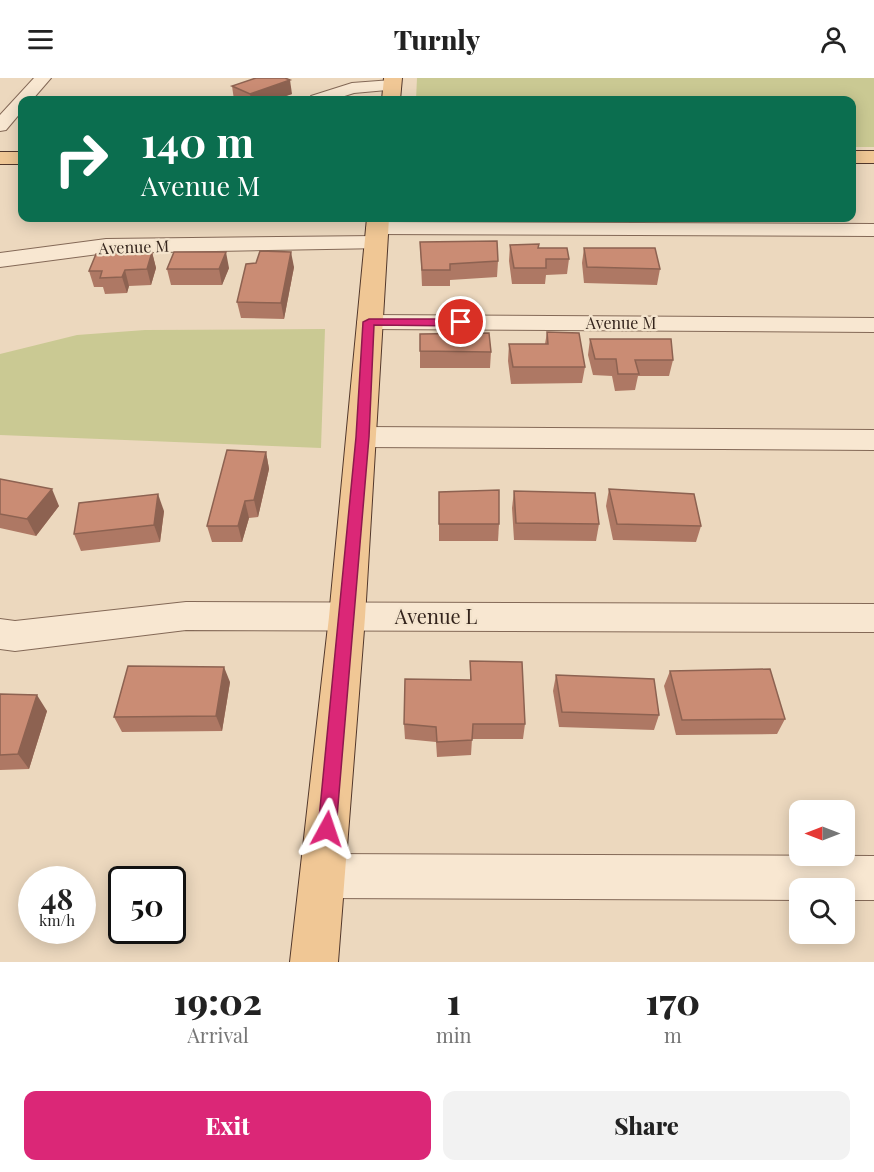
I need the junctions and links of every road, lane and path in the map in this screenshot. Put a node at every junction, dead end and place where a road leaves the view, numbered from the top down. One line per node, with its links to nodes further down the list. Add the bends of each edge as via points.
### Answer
1 (42, 78): 3 (street)
2 (392, 88): 4 (street, via 352,88)
3 (27, 96)
4 (329, 96)
5 (18, 106): 6 (street)
6 (0, 126)
7 (856, 157): 10 (main road)
8 (0, 158): 9 (main road)
9 (18, 158)
10 (874, 158)
11 (461, 225): 12 (street, Avenue M); 13 (street, Avenue M)
12 (377, 230): 14 (street, Avenue M, via 106,246); 15 (main road)
13 (874, 230)
14 (0, 260)
15 (369, 322): 16 (street, Avenue M); 17 (main road)
16 (874, 325)
17 (363, 437): 18 (street); 19 (main road)
18 (874, 440)
19 (347, 617): 20 (street, Avenue L); 21 (street, Avenue L, via 186,616 15,636); 22 (main road)
20 (874, 618)
21 (0, 634)
22 (322, 876): 23 (street); 24 (main road)
23 (874, 878)
24 (314, 962)

